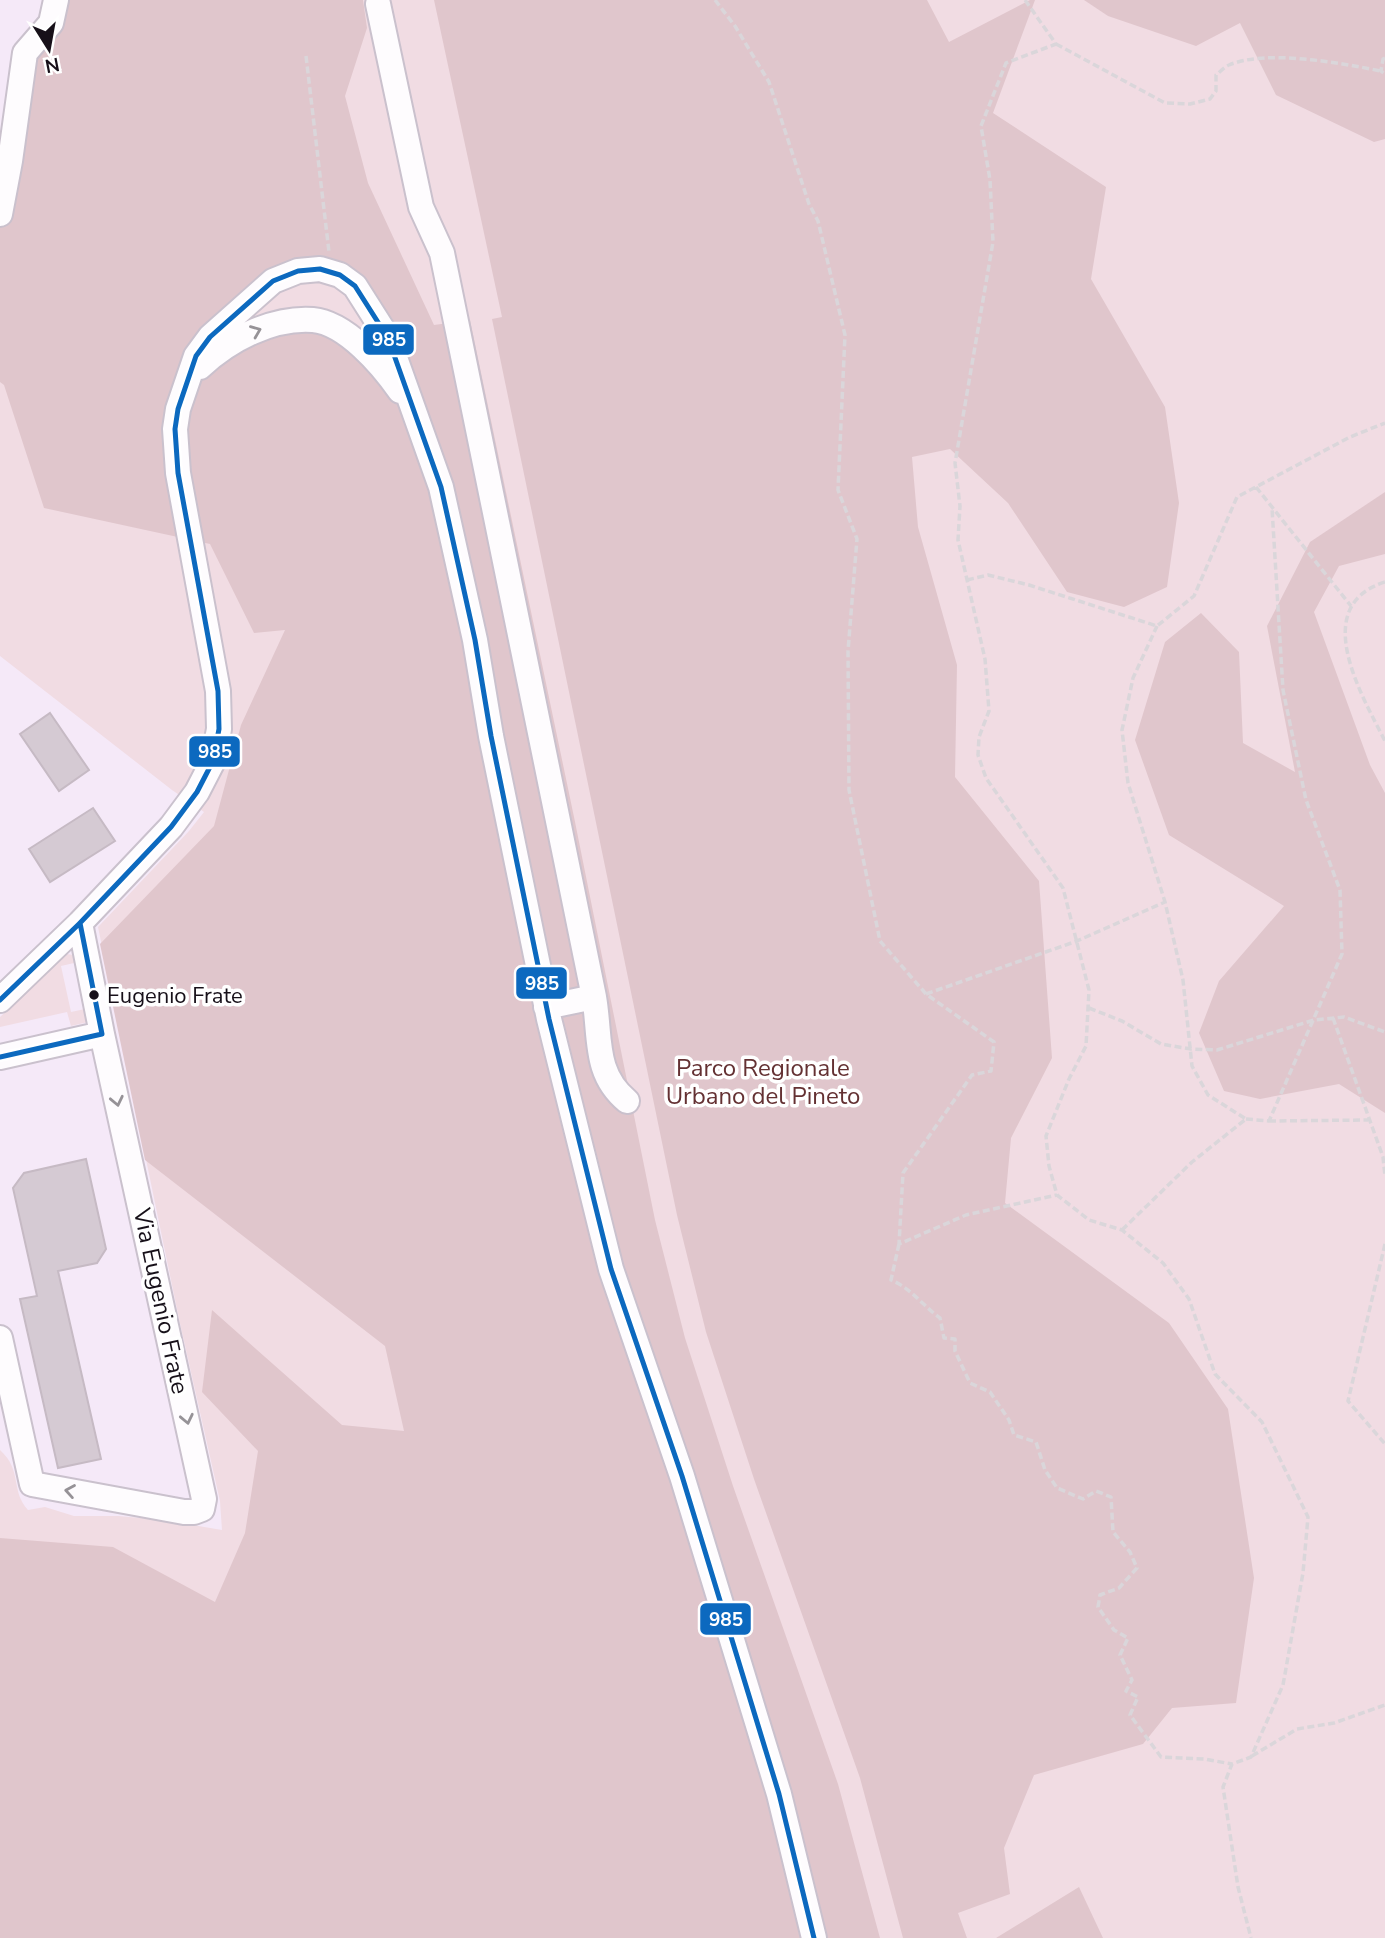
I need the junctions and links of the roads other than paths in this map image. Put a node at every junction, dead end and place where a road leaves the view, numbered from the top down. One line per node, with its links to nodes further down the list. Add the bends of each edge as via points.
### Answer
1 (57, 0): 3 (street, via 51,23 25,52)
2 (378, 4): 7 (street, via 421,207 442,253)
3 (0, 214)
4 (185, 387): 5 (street, one-way to 5, via 199,368 231,342 269,326 315,320 343,332 362,348 388,374); 5 (street, via 196,356 210,337 259,292 298,271 320,269 355,286 388,338); 6 (street, via 175,429 176,452 216,674 218,740 197,792 171,827)
5 (418, 417): 9 (street, via 454,540)
6 (80, 923): 8 (street); 10 (street, Via Eugenio Frate)
7 (594, 997): 9 (street); 12 (street, via 604,1071)
8 (0, 1000)
9 (546, 1007): 14 (street, via 611,1269 682,1476 775,1781)
10 (102, 1034): 11 (street); 13 (street, Via Eugenio Frate, one-way to 13, via 202,1509 184,1512 32,1484)
11 (0, 1057)
12 (627, 1101)
13 (0, 1338)
14 (814, 1938)

